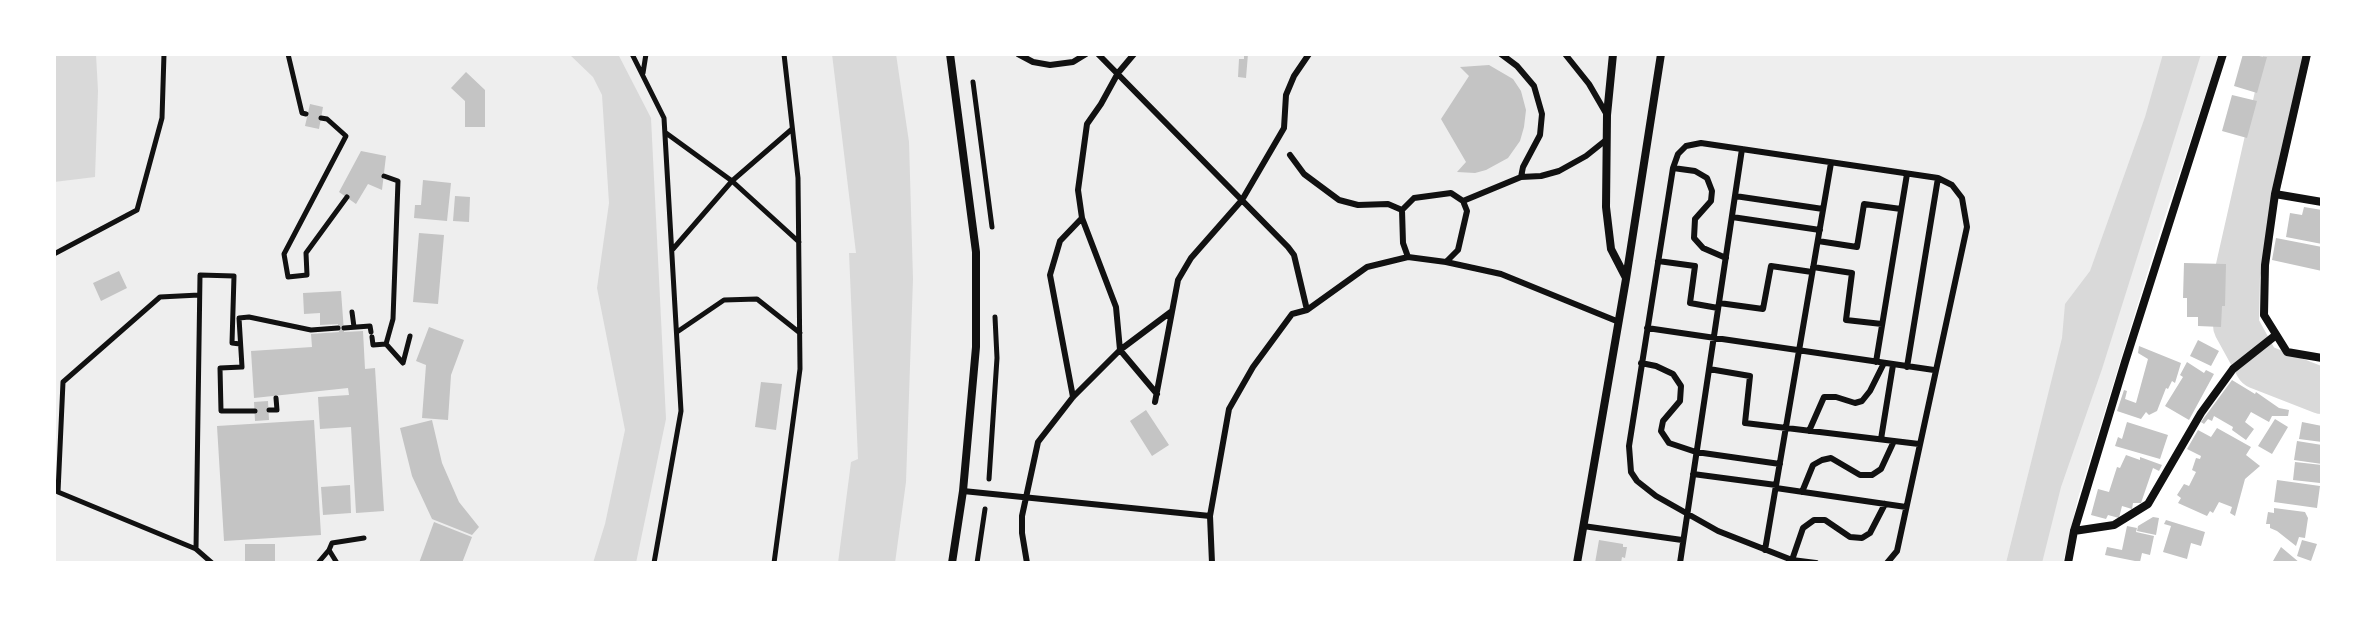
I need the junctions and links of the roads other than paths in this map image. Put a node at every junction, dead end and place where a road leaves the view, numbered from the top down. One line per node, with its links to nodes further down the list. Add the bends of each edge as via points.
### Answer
1 (950, 54): 70 (street, via 976,252 976,347)
2 (1018, 54): 3 (lane, via 1050,65)
3 (1086, 54)
4 (1098, 54): 13 (lane)
5 (1134, 54): 13 (lane)
6 (1309, 54): 25 (lane, via 1286,95 1284,128)
7 (1501, 54): 21 (lane, via 1534,86 1542,114 1540,135)
8 (1565, 54): 14 (lane)
9 (1613, 54): 14 (street)
10 (1661, 54): 40 (street)
11 (2223, 54): 78 (street)
12 (2307, 54): 23 (street)
13 (1118, 73): 25 (lane); 32 (lane, via 1087,124 1078,190)
14 (1607, 115): 15 (street)
15 (1606, 140): 21 (lane, via 1559,171); 40 (street, via 1611,249)
16 (1742, 149): 18 (lane); 19 (lane, via 1686,146); 24 (lane)
17 (1290, 155): 30 (lane, via 1312,181 1339,200)
18 (1831, 163): 20 (lane); 28 (lane)
19 (1673, 168): 36 (lane, via 1707,178 1711,201 1695,219 1694,238); 37 (lane)
20 (1907, 174): 22 (lane); 29 (lane)
21 (1521, 177): 26 (lane)
22 (1938, 178): 55 (lane); 57 (lane, via 1962,198 1967,227)
23 (2275, 194): 27 (street); 47 (street, via 2264,315)
24 (1735, 196): 28 (lane); 31 (lane)
25 (1242, 200): 42 (lane, via 1294,255); 43 (lane, via 1191,258 1178,280)
26 (1463, 201): 30 (lane, via 1451,193 1414,198); 38 (lane, via 1467,211 1458,250)
27 (2322, 202)
28 (1823, 209): 33 (lane)
29 (1901, 209): 34 (lane, via 1864,204 1857,247); 45 (lane)
30 (1402, 210): 35 (lane)
31 (1732, 217): 33 (lane); 36 (lane)
32 (1082, 218): 49 (lane, via 1116,307); 59 (lane, via 1060,241 1050,275)
33 (1820, 230): 34 (lane)
34 (1818, 241): 39 (lane)
35 (1408, 257): 38 (lane); 42 (lane, via 1367,267)
36 (1726, 258): 41 (lane)
37 (1658, 261): 41 (lane, via 1695,266 1690,303); 46 (lane)
38 (1446, 262): 44 (lane, via 1501,274)
39 (1813, 269): 41 (lane, via 1771,266 1763,309); 45 (lane, via 1852,273 1846,320); 50 (lane)
40 (1626, 279): 44 (street)
41 (1719, 306): 48 (lane)
42 (1307, 310): 76 (lane, via 1292,314 1229,409)
43 (1172, 311): 49 (lane); 58 (lane)
44 (1619, 322): 77 (street)
45 (1882, 324): 52 (lane)
46 (1647, 328): 48 (lane); 53 (lane)
47 (2276, 335): 51 (street, via 2287,352); 78 (street, via 2233,369 2148,504 2114,525)
48 (1714, 338): 50 (lane); 56 (lane)
49 (1120, 350): 58 (lane); 59 (lane)
50 (1799, 351): 52 (lane); 61 (lane)
51 (2322, 358)
52 (1880, 362): 54 (lane); 62 (lane, via 1862,401 1824,397)
53 (1641, 363): 66 (lane, via 1673,374 1681,386 1680,401 1661,431 1669,443); 75 (lane, via 1629,446 1631,472)
54 (1893, 365): 55 (lane); 63 (lane)
55 (1907, 367): 57 (lane)
56 (1709, 369): 61 (lane, via 1750,376 1745,423); 66 (lane)
57 (1934, 370): 65 (lane)
58 (1157, 394): 60 (lane)
59 (1073, 397): 72 (lane, via 1038,442)
60 (1155, 402)
61 (1786, 428): 62 (lane); 67 (lane)
62 (1809, 431): 63 (lane)
63 (1881, 439): 64 (lane)
64 (1894, 441): 65 (lane); 71 (lane, via 1881,469 1872,475 1860,475 1838,460 1822,460 1813,465)
65 (1919, 444): 74 (lane)
66 (1696, 452): 67 (lane); 68 (lane)
67 (1780, 464): 69 (lane)
68 (1693, 474): 69 (lane); 75 (lane)
69 (1776, 486): 71 (lane); 80 (lane)
70 (963, 491): 72 (lane); 82 (street)
71 (1802, 492): 73 (lane)
72 (1025, 497): 76 (lane); 83 (lane, via 1022,533)
73 (1885, 504): 74 (lane); 81 (lane, via 1862,538 1814,520 1803,528)
74 (1906, 507): 88 (lane, via 1897,551)
75 (1687, 515): 79 (lane); 80 (lane)
76 (1210, 516): 84 (lane)
77 (1583, 526): 79 (lane); 85 (street)
78 (2074, 531): 89 (street)
79 (1682, 540): 86 (lane)
80 (1765, 550): 81 (lane)
81 (1792, 560): 87 (lane)
82 (952, 563)
83 (1027, 563)
84 (1212, 563)
85 (1577, 563)
86 (1680, 563)
87 (1816, 563)
88 (1887, 563)
89 (2068, 563)

